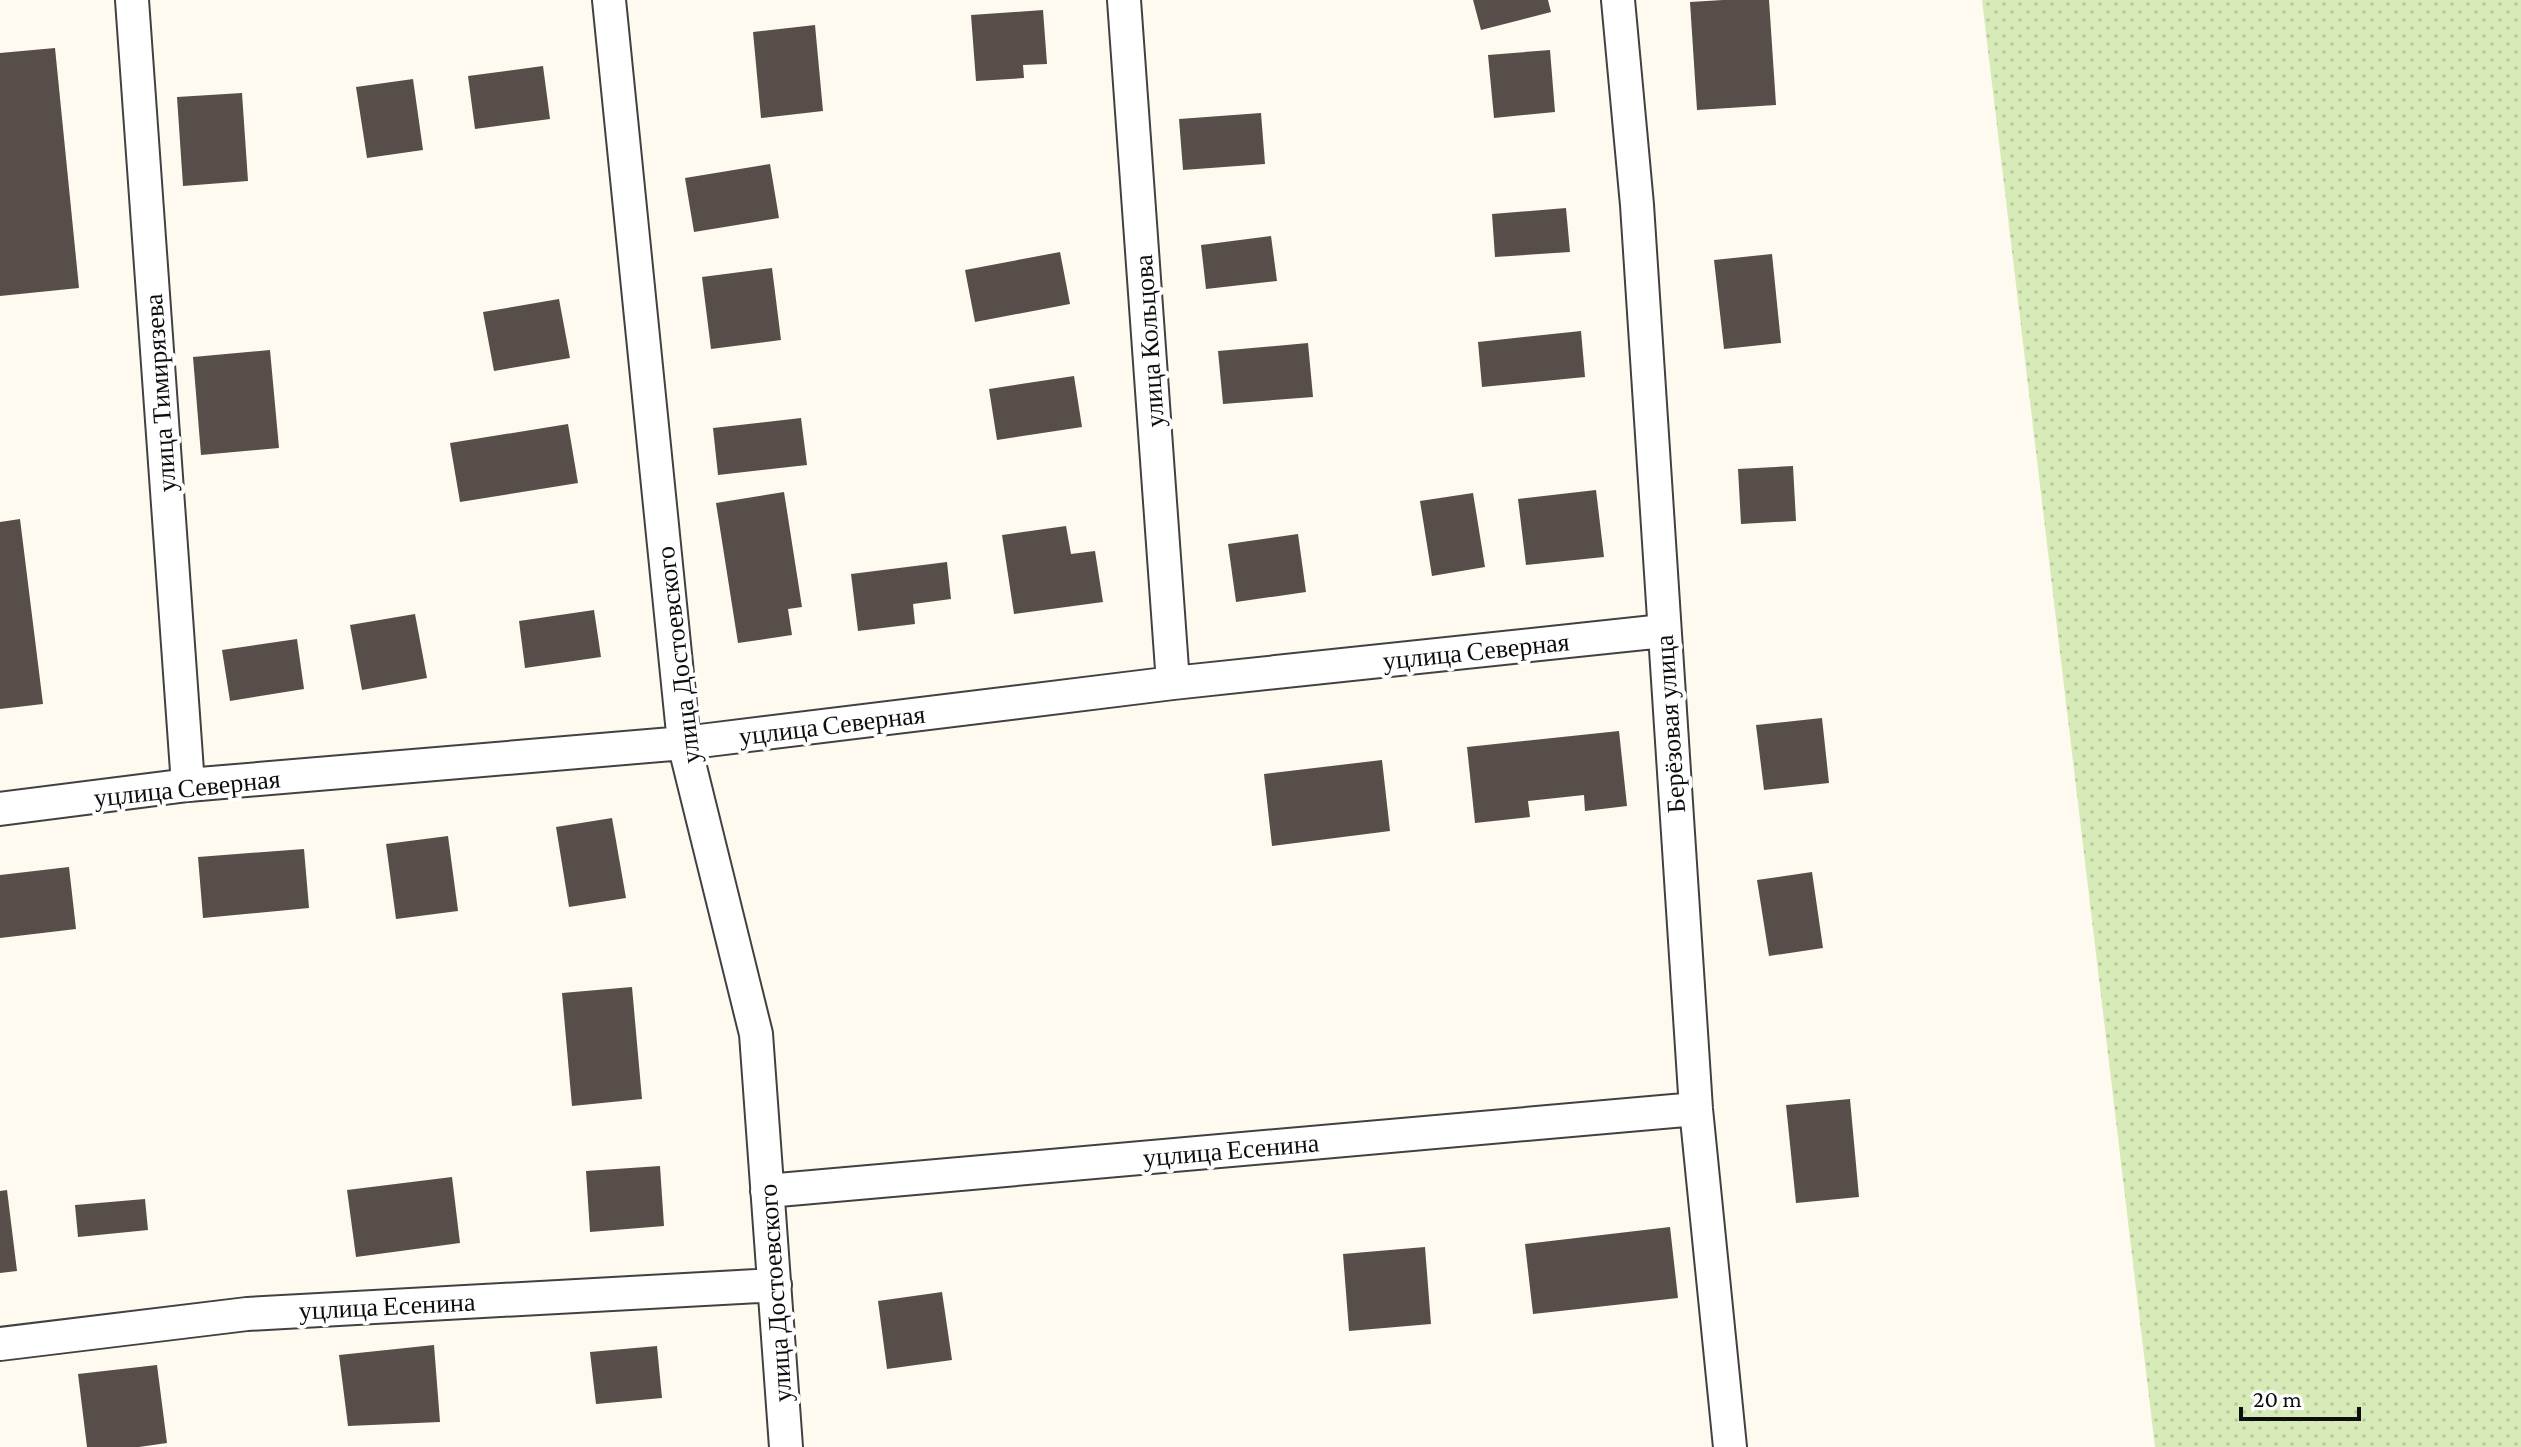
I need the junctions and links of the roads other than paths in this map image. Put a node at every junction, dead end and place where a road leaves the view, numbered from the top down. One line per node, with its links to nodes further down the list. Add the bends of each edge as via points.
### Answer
1 (132, 0): 8 (street, улица Тимирязева)
2 (609, 0): 7 (street, улица Достоевского)
3 (1124, 0): 6 (street, улица Кольцова)
4 (1618, 0): 5 (street, Берёзовая улица, via 1637,205)
5 (1663, 631): 6 (street, уцлица Северная); 10 (street, Берёзовая улица)
6 (1173, 683): 7 (street, уцлица Северная)
7 (684, 743): 8 (street, уцлица Северная); 11 (street, улица Достоевского, via 756,1034)
8 (188, 785): 9 (street, уцлица Северная)
9 (0, 809)
10 (1696, 1109): 11 (street, уцлица Есенина); 15 (street, Берёзовая улица)
11 (767, 1191): 12 (street, улица Достоевского)
12 (775, 1285): 13 (street, уцлица Есенина, via 247,1314); 14 (street, улица Достоевского)
13 (0, 1344)
14 (786, 1447)
15 (1730, 1447)

